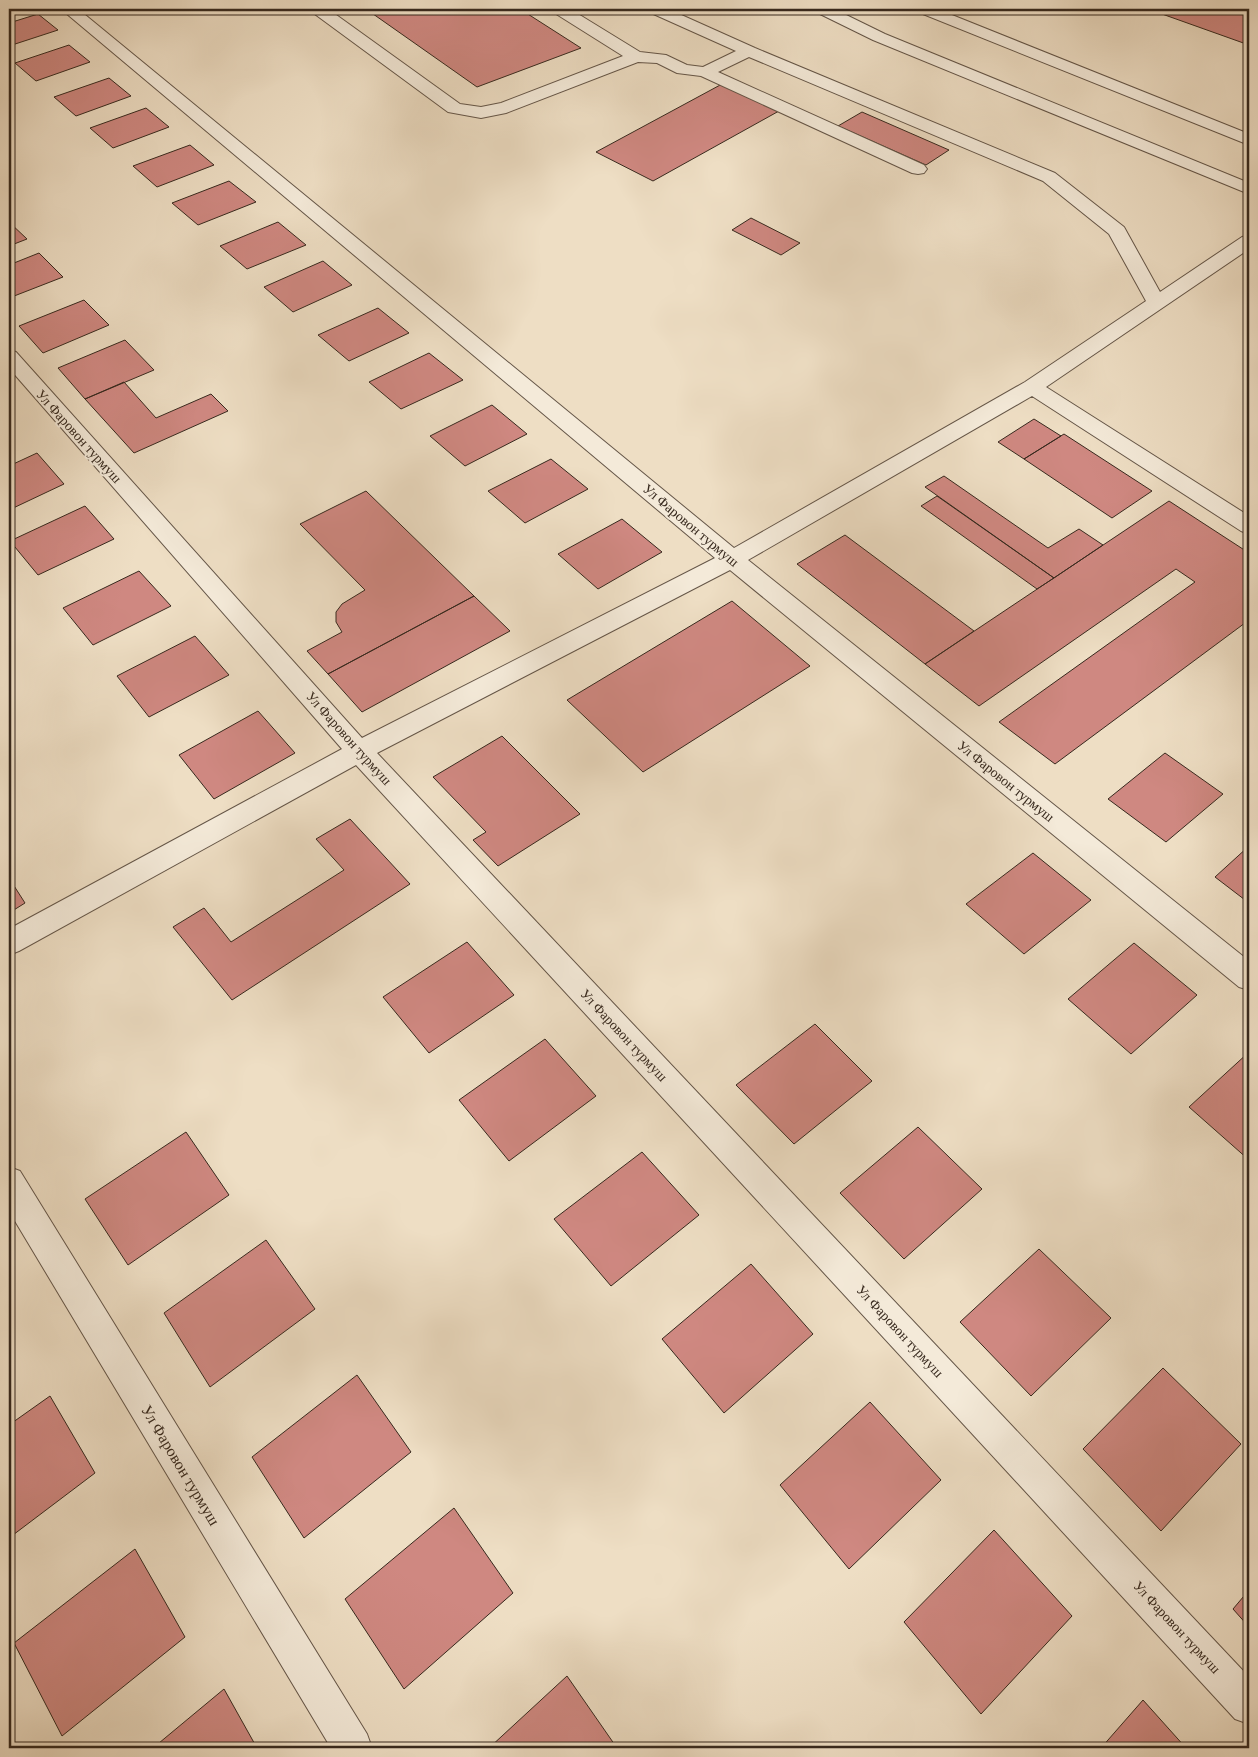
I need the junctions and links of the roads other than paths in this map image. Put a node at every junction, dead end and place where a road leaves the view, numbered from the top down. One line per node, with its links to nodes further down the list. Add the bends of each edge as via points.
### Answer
1 (69, 9): 18 (street, Ул Фаровон турмуш)
2 (318, 9): 8 (street, via 454,108 472,113 490,113)
3 (559, 9): 8 (street)
4 (655, 9): 7 (street)
5 (822, 9): 12 (street, via 879,36)
6 (924, 9): 10 (street)
7 (749, 51): 9 (street); 14 (street, via 1049,177 1117,231)
8 (636, 57): 9 (street, via 660,58 683,69)
9 (705, 72): 11 (street)
10 (1249, 140)
11 (918, 168)
12 (1249, 189)
13 (1249, 242): 14 (street)
14 (1157, 303): 16 (street)
15 (9, 356): 19 (street, Ул Фаровон турмуш)
16 (1032, 387): 17 (street); 18 (street)
17 (1249, 526)
18 (732, 559): 19 (street); 21 (street, Ул Фаровон турмуш)
19 (359, 751): 20 (street); 23 (street, Ул Фаровон турмуш)
20 (9, 943)
21 (1249, 978)
22 (9, 1182): 24 (street, Ул Фаровон турмуш)
23 (1249, 1705)
24 (353, 1748)

